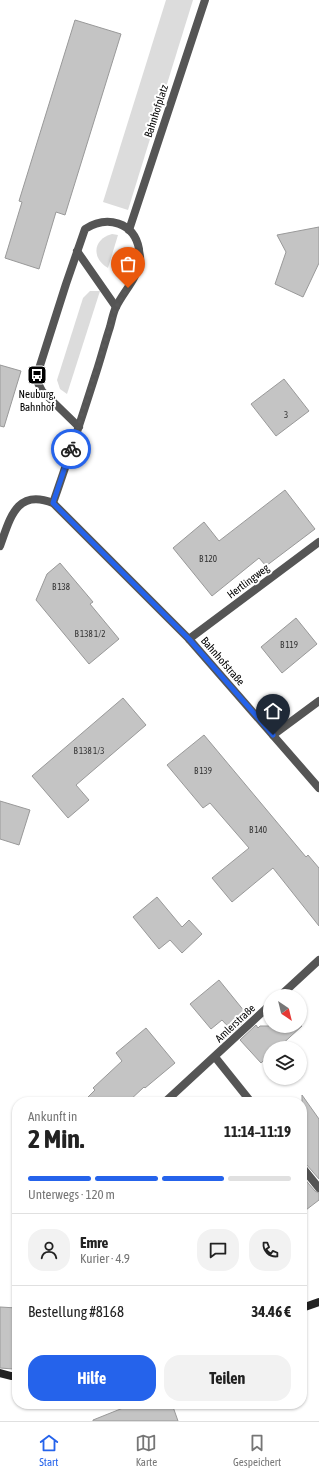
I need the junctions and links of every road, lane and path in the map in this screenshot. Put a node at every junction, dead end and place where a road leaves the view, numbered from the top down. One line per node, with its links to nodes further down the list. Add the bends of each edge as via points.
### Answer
1 (205, 0): 2 (street, Bahnhofplatz)
2 (129, 230): 3 (street, via 112,221 93,224 85,229); 4 (street, via 135,237 141,260 136,276)
3 (77, 251): 4 (street); 5 (street, via 37,375 42,391)
4 (116, 307): 5 (street)
5 (79, 427): 6 (street)
6 (53, 503): 8 (street, via 38,499 18,506 10,517); 9 (street, Bahnhofstraße)
7 (319, 542): 9 (street, Hertlingweg)
8 (0, 546)
9 (189, 639): 11 (street, Bahnhofstraße)
10 (319, 701): 11 (street)
11 (273, 735): 12 (street, Bahnhofstraße)
12 (319, 788)
13 (319, 960): 14 (street)
14 (288, 989)
15 (263, 1012): 16 (street, Amlerstraße)
16 (215, 1057): 17 (street, Amlerstraße); 18 (street, Amlerstraße)
17 (171, 1097)
18 (247, 1097)
19 (307, 1173): 20 (street)
20 (319, 1188)
21 (319, 1302): 22 (main road)
22 (307, 1306)
23 (0, 1374): 24 (main road)
24 (12, 1376)

